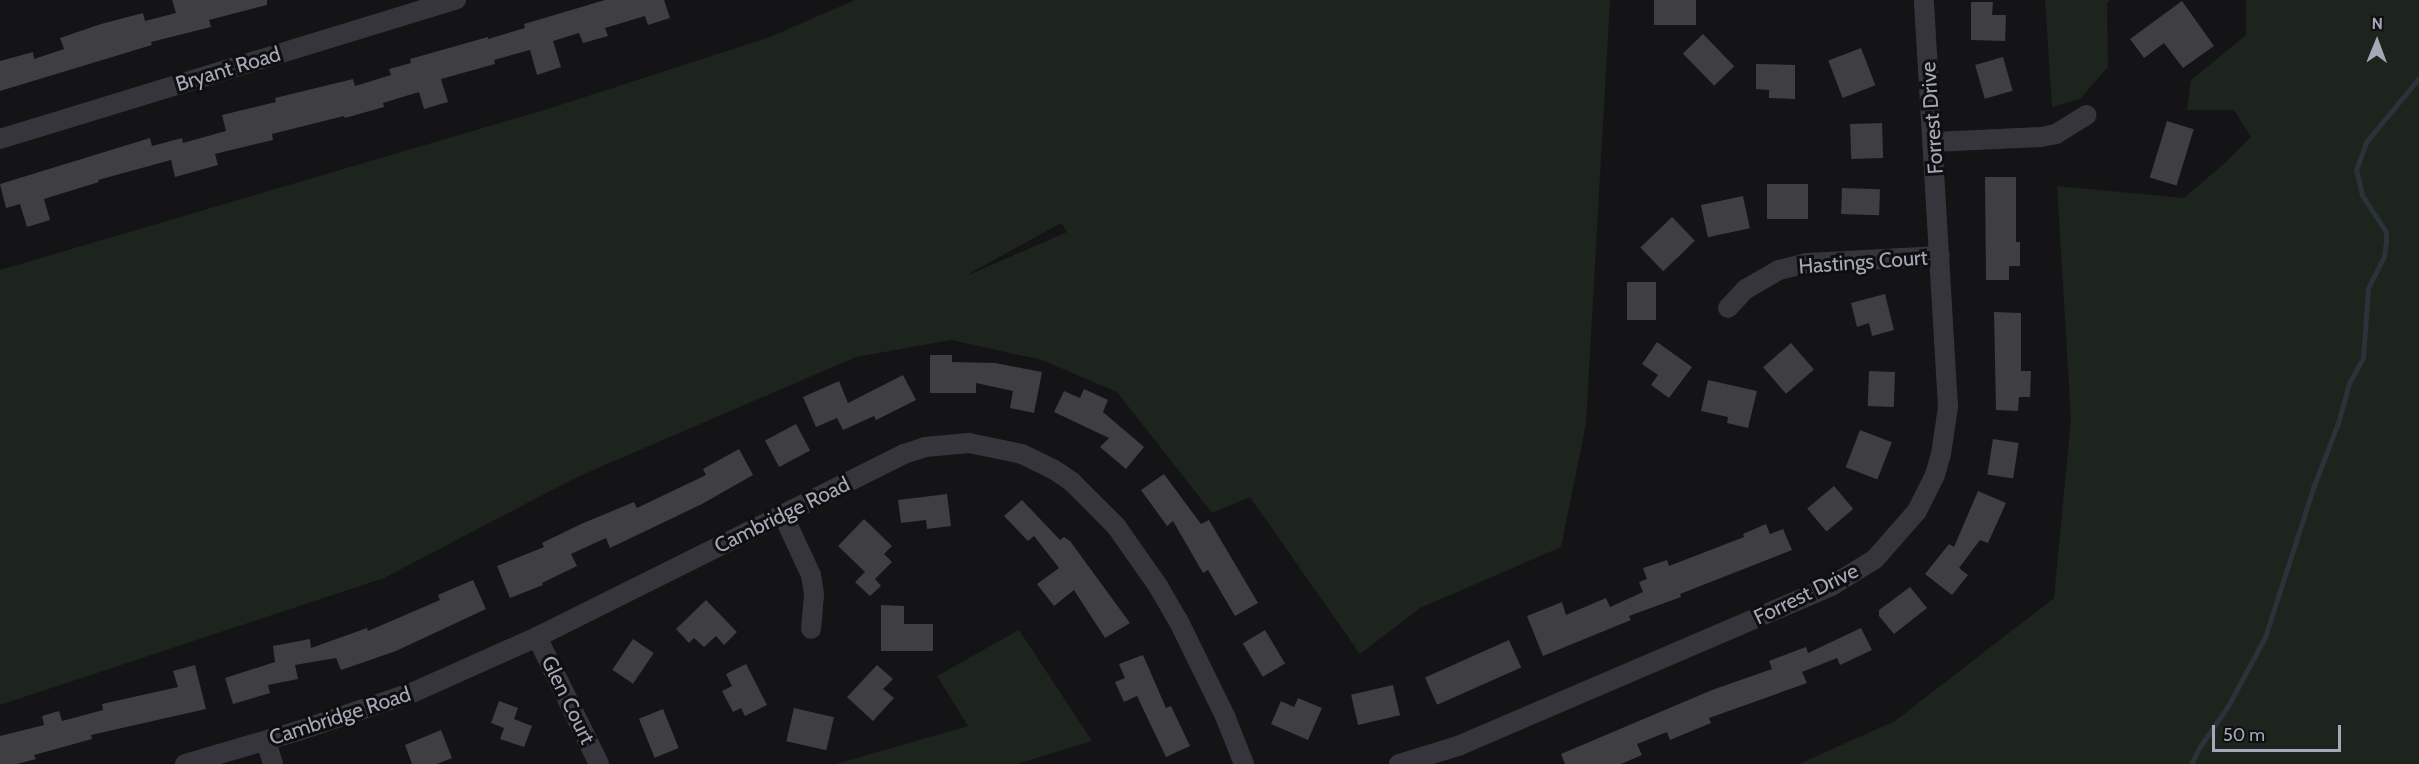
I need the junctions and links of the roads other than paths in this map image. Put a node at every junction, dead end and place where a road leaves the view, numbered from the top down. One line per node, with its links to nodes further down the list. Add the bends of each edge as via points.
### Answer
1 (456, 0): 4 (street, Bryant Road)
2 (1924, 0): 5 (street, Forrest Drive)
3 (2087, 115): 5 (street, via 2056,134 2041,137)
4 (0, 139)
5 (1934, 142): 6 (street, Forrest Drive)
6 (1940, 256): 7 (street, Hastings Court, via 1807,263 1779,270 1746,288); 16 (street, Forrest Drive, via 1948,407 1943,446 1935,475 1917,510 1875,559 1833,585 1785,606 1467,742)
7 (1728, 308)
8 (783, 515): 9 (street, via 811,575); 10 (street, Cambridge Road); 15 (street, Cambridge Road, via 925,447 988,446 1022,454 1053,469 1100,508 1158,586 1214,692)
9 (811, 629)
10 (537, 637): 11 (street, Cambridge Road, via 389,702); 14 (street, Glen Court)
11 (266, 741): 12 (street, Cambridge Road); 13 (street)
12 (186, 764)
13 (273, 764)
14 (599, 764)
15 (1244, 764)
16 (1399, 764)

